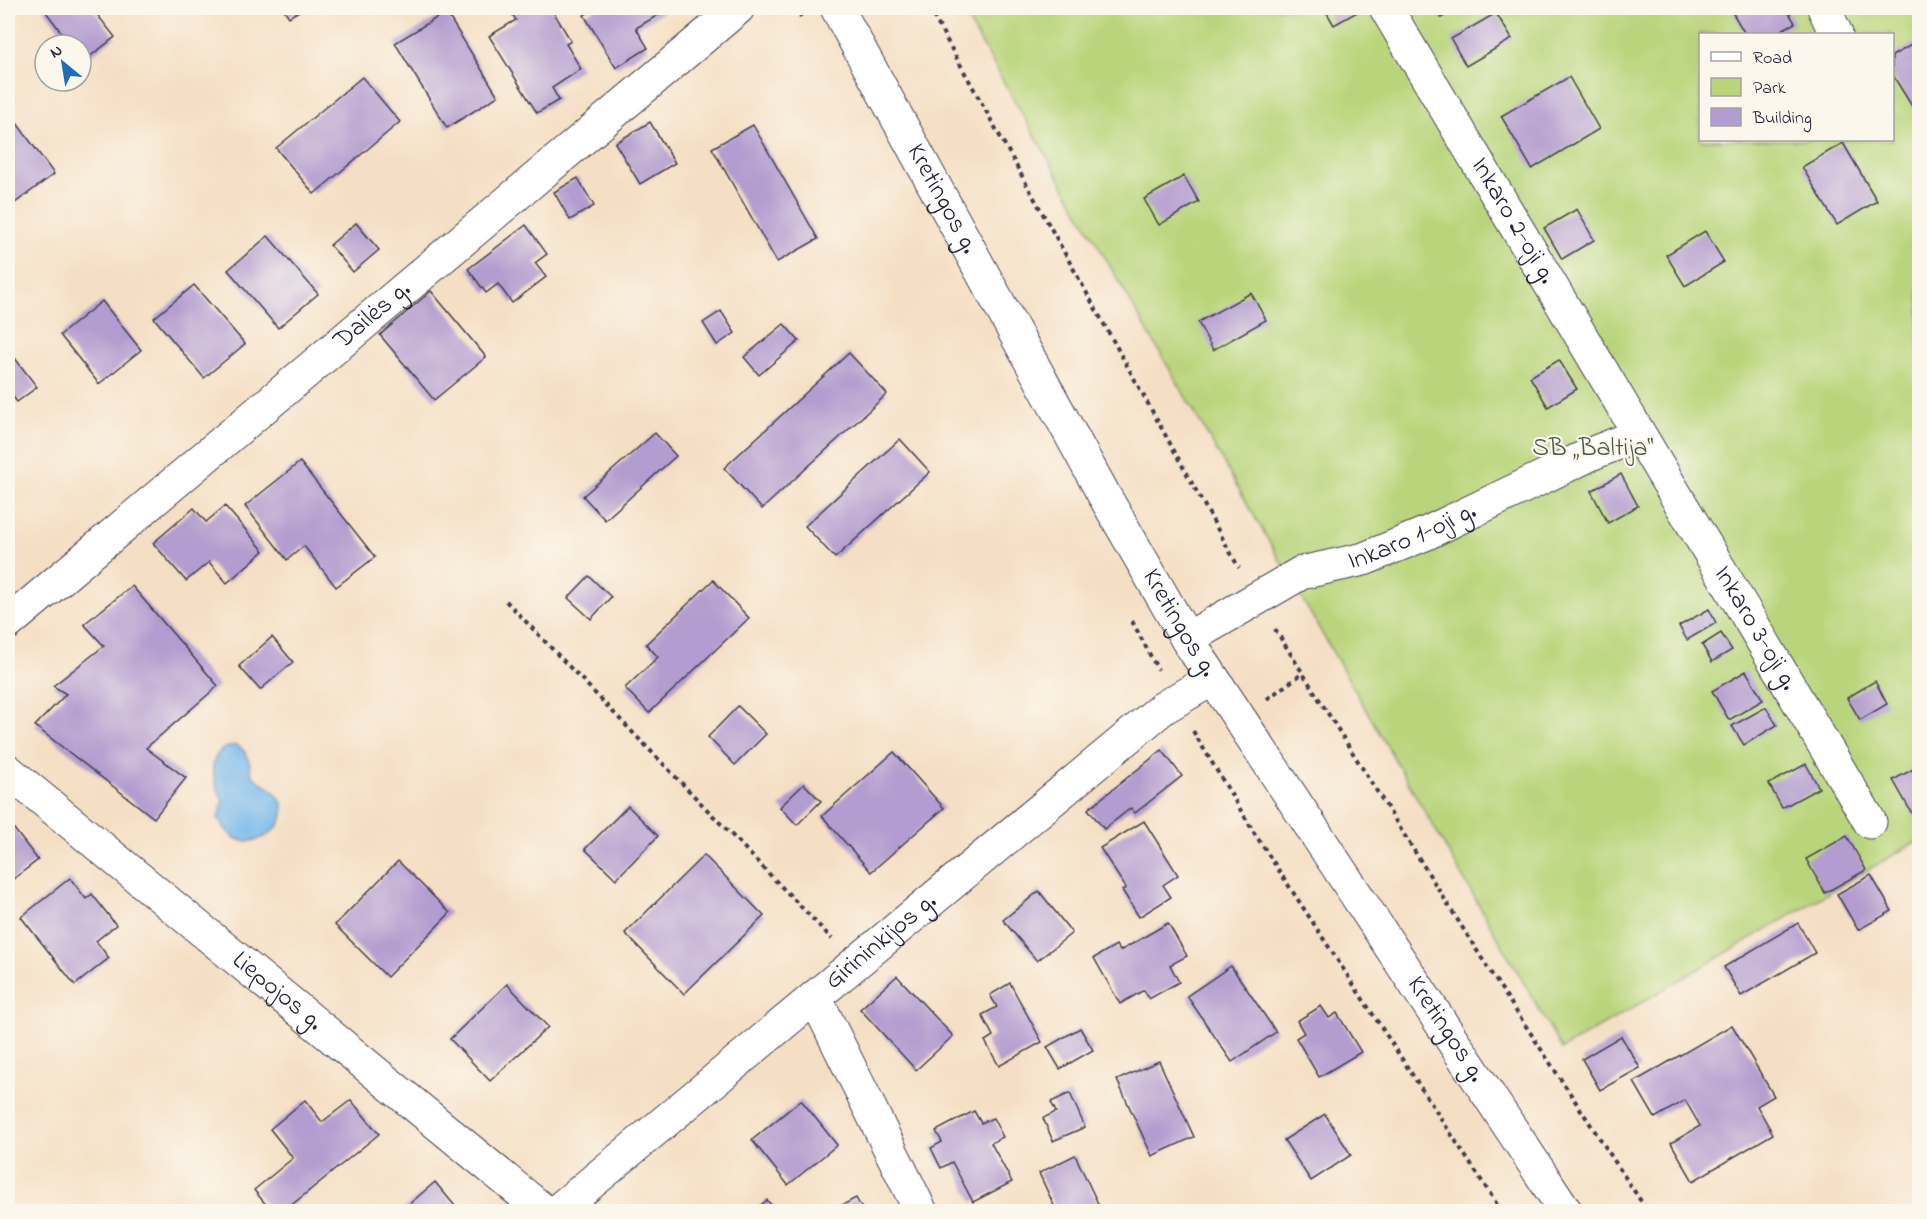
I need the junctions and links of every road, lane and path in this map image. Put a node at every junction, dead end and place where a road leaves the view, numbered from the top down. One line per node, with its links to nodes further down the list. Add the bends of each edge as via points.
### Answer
1 (738, 8): 8 (street, Dailės g.)
2 (837, 8): 9 (street, Kretingos g.)
3 (1386, 8): 6 (street, Inkaro 2-oji g.)
4 (1824, 8): 5 (street)
5 (1836, 33)
6 (1639, 435): 9 (street, Inkaro 1-oji g., via 1396,546 1301,573); 12 (street, Inkaro 3-oji g.)
7 (506, 601): 13 (path)
8 (8, 623)
9 (1187, 639): 10 (street, Kretingos g.)
10 (1212, 679): 13 (street, Girininkijos g., via 1163,708); 18 (street, Kretingos g.)
11 (8, 771): 15 (street, Liepojos g.)
12 (1870, 822)
13 (855, 963): 14 (street, Girininkijos g.)
14 (815, 997): 16 (street, Girininkijos g.); 17 (street)
15 (545, 1212)
16 (556, 1212)
17 (921, 1212)
18 (1566, 1212)

